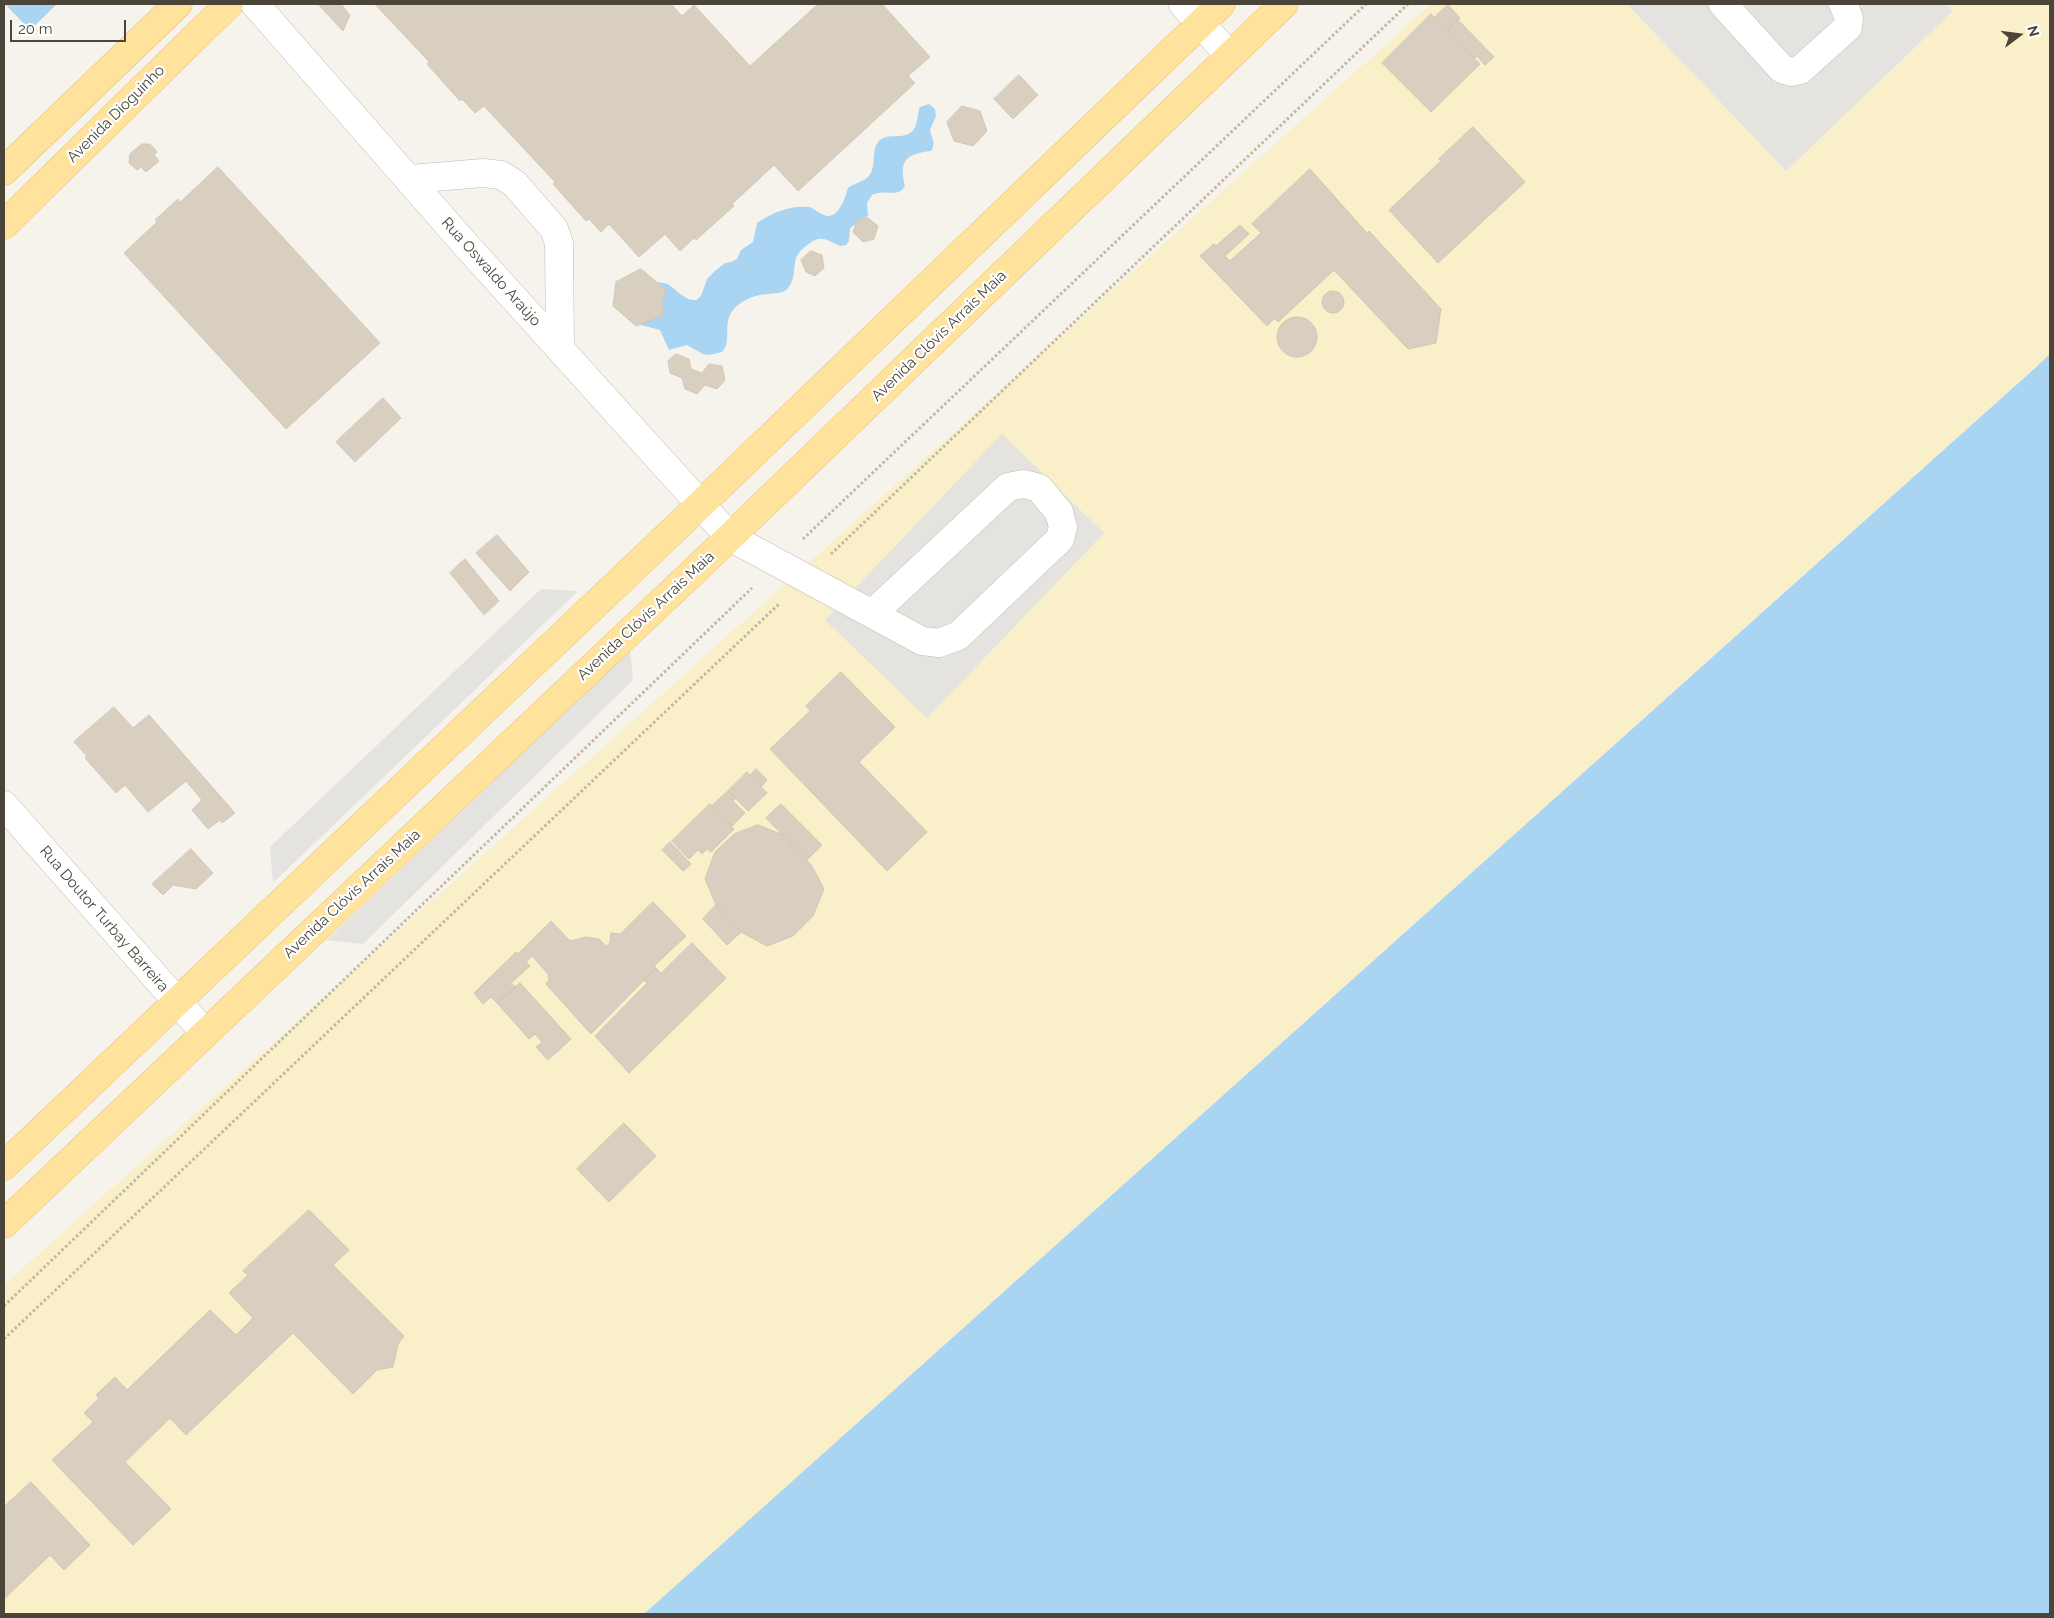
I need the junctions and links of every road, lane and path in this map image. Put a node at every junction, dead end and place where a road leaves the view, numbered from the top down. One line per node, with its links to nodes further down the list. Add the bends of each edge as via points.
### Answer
1 (178, 4): 12 (main road)
2 (229, 4): 14 (main road, Avenida Dioguinho)
3 (255, 4): 13 (street, Rua Oswaldo Araújo)
4 (1221, 4): 10 (main road)
5 (1284, 4): 11 (main road, Avenida Clóvis Arrais Maia)
6 (1366, 4): 18 (path)
7 (1408, 4): 19 (path)
8 (1723, 4): 9 (street, via 1782,69 1792,72 1800,70 1848,26 1849,18)
9 (1843, 4)
10 (1192, 14): 11 (street); 16 (main road)
11 (1230, 56): 17 (main road, Avenida Clóvis Arrais Maia)
12 (4, 171)
13 (410, 179): 15 (street, Rua Oswaldo Araújo); 15 (street, via 483,173 501,175 515,184 554,229 559,243)
14 (4, 225)
15 (560, 348): 16 (street, Rua Oswaldo Araújo)
16 (701, 504): 17 (street, Rua Oswaldo Araújo); 22 (main road)
17 (730, 537): 18 (street); 23 (main road, Avenida Clóvis Arrais Maia)
18 (779, 562): 19 (street); 26 (path)
19 (807, 578): 20 (street); 27 (path)
20 (872, 614): 20 (street, via 922,642 939,643 958,636 1060,539 1063,527 1059,512 1038,488 1024,484 1008,487)
21 (4, 805): 22 (street, Rua Doutor Turbay Barreira)
22 (178, 1003): 23 (street, Rua Doutor Turbay Barreira); 24 (main road)
23 (205, 1033): 25 (main road, Avenida Clóvis Arrais Maia)
24 (4, 1166)
25 (4, 1224)
26 (4, 1306)
27 (4, 1340)

